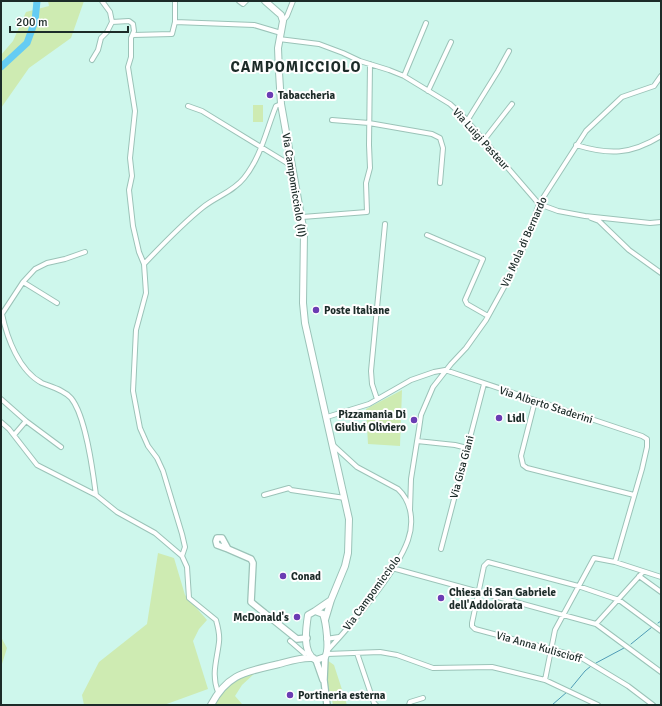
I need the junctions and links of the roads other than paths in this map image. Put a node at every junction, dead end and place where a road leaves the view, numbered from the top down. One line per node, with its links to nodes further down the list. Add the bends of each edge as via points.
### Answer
1 (102, 1): 8 (street, via 110,12)
2 (175, 1): 9 (street)
3 (239, 1): 4 (street, via 243,4)
4 (246, 1)
5 (265, 1): 7 (main road)
6 (293, 1): 7 (street)
7 (283, 21): 12 (main road, Via Campomicciolo (II))
8 (112, 22): 11 (street, via 129,21 133,24); 15 (street, via 101,38)
9 (175, 22): 11 (street, via 172,34); 12 (street, Via Luigi Pasteur, via 254,25)
10 (426, 23): 17 (street)
11 (133, 35): 39 (street, via 128,67 134,95 130,158 132,176 129,190 139,252)
12 (280, 36): 16 (street, Via Luigi Pasteur, via 319,44); 20 (main road, Via Campomicciolo (II), via 279,72)
13 (451, 42): 19 (street)
14 (509, 51): 24 (street)
15 (92, 60)
16 (370, 64): 17 (street, Via Luigi Pasteur); 25 (street)
17 (404, 76): 19 (street, Via Luigi Pasteur)
18 (661, 76): 28 (street, Via Mola di Bernardo, via 654,86 622,97 609,107)
19 (428, 91): 24 (street, Via Luigi Pasteur, via 450,104)
20 (282, 104): 29 (street, via 276,106); 30 (main road, Via Campomicciolo (II))
21 (512, 104): 27 (street)
22 (188, 106): 29 (street, via 202,111)
23 (332, 120): 25 (street)
24 (467, 121): 27 (street, Via Luigi Pasteur)
25 (369, 123): 31 (street, via 432,134 440,138 443,148); 34 (street, via 370,168 366,183 367,212)
26 (661, 136): 28 (street, via 626,151 602,152)
27 (484, 140): 32 (street, Via Luigi Pasteur)
28 (576, 145): 32 (street, Via Mola di Bernardo)
29 (262, 148): 30 (street); 39 (street, via 239,184 203,207)
30 (293, 166): 34 (main road, Via Campomicciolo (II))
31 (440, 183)
32 (539, 204): 33 (street); 44 (street, Via Mola di Bernardo, via 514,269)
33 (585, 216): 35 (street); 40 (street, via 599,221 629,250)
34 (302, 217): 50 (main road, Via Campomicciolo (II), via 304,314)
35 (661, 222)
36 (385, 224): 48 (street, via 371,371)
37 (427, 235): 44 (street, via 483,259 465,300 467,304)
38 (85, 252): 41 (street, via 47,263 35,269)
39 (144, 264): 65 (street, via 146,293 136,330 133,390 140,428 163,471 182,534 185,547)
40 (661, 272)
41 (23, 282): 42 (street); 43 (street)
42 (57, 303)
43 (2, 314): 60 (street, via 20,364 30,375 72,399 88,445)
44 (488, 316): 45 (street, Via Mola di Bernardo, via 466,348)
45 (446, 370): 46 (street, Via Alberto Staderini); 48 (street, via 411,380); 54 (street, Via Mola di Bernardo, via 433,387 421,415)
46 (484, 384): 49 (street, Via Alberto Staderini); 57 (street, Via Gisa Giani)
47 (1, 399): 51 (street)
48 (377, 399): 50 (street)
49 (534, 401): 59 (street, Via Alberto Staderini, via 647,439); 59 (street, via 521,456 523,465)
50 (326, 418): 55 (main road, Via Campomicciolo (II))
51 (26, 421): 53 (street); 56 (street)
52 (1, 422): 53 (street)
53 (14, 436): 60 (street, via 36,464)
54 (417, 441): 57 (street); 62 (street, Via Mola di Bernardo, via 411,479)
55 (333, 445): 61 (main road, Via Campomicciolo (II)); 62 (street, Via Campomicciolo, via 357,467 398,489 407,500)
56 (61, 447)
57 (467, 448): 64 (street, Via Gisa Giani)
58 (264, 495): 61 (street, via 289,488)
59 (634, 495): 66 (street)
60 (96, 496): 65 (street, via 117,512 155,532)
61 (345, 498): 74 (main road, Via Campomicciolo (II), via 350,531 348,553 340,582)
62 (410, 510): 67 (street, Via Campomicciolo, via 408,540)
63 (228, 549): 82 (main road, via 251,559 253,563 251,602 298,639)
64 (441, 549)
65 (182, 556): 93 (street, via 187,567 189,598 216,620 219,642 213,672)
66 (615, 562): 68 (street); 71 (street, via 594,558)
67 (392, 568): 72 (street); 81 (street, Via Campomicciolo)
68 (643, 572): 69 (street); 70 (street)
69 (639, 576): 73 (street); 75 (street)
70 (661, 577)
71 (578, 586): 72 (street, via 488,562 484,566); 75 (street); 77 (street)
72 (479, 592): 77 (street); 85 (street, Via Anna Kuliscioff, via 473,628)
73 (661, 592)
74 (331, 600): 76 (main road); 78 (main road, Via Campomicciolo (II))
75 (619, 600): 79 (street); 80 (street)
76 (315, 610): 78 (main road, via 323,614); 82 (main road, via 308,616)
77 (562, 614): 79 (street); 85 (street, via 554,630)
78 (325, 620): 83 (main road, Via Campomicciolo (II))
79 (596, 624): 90 (street)
80 (661, 631)
81 (340, 637): 83 (street, Via Campomicciolo); 86 (street, Via Campomicciolo)
82 (307, 638): 88 (main road)
83 (326, 639): 86 (main road, Via Campomicciolo (II))
84 (290, 642): 88 (street)
85 (551, 649): 92 (street); 100 (street, Via Anna Kuliscioff, via 580,657 595,665)
86 (327, 653): 87 (street); 89 (main road); 91 (main road)
87 (357, 653): 92 (street, via 380,652 397,655 433,668 492,667); 97 (street)
88 (305, 654): 89 (main road); 89 (main road); 93 (main road, via 237,675)
89 (314, 659): 91 (main road)
90 (661, 672)
91 (324, 680): 96 (main road)
92 (545, 680): 99 (street)
93 (218, 692): 95 (main road)
94 (423, 698): 98 (street, via 410,702)
95 (210, 705)
96 (327, 705)
97 (376, 705)
98 (409, 705)
99 (598, 705)
100 (653, 705)

